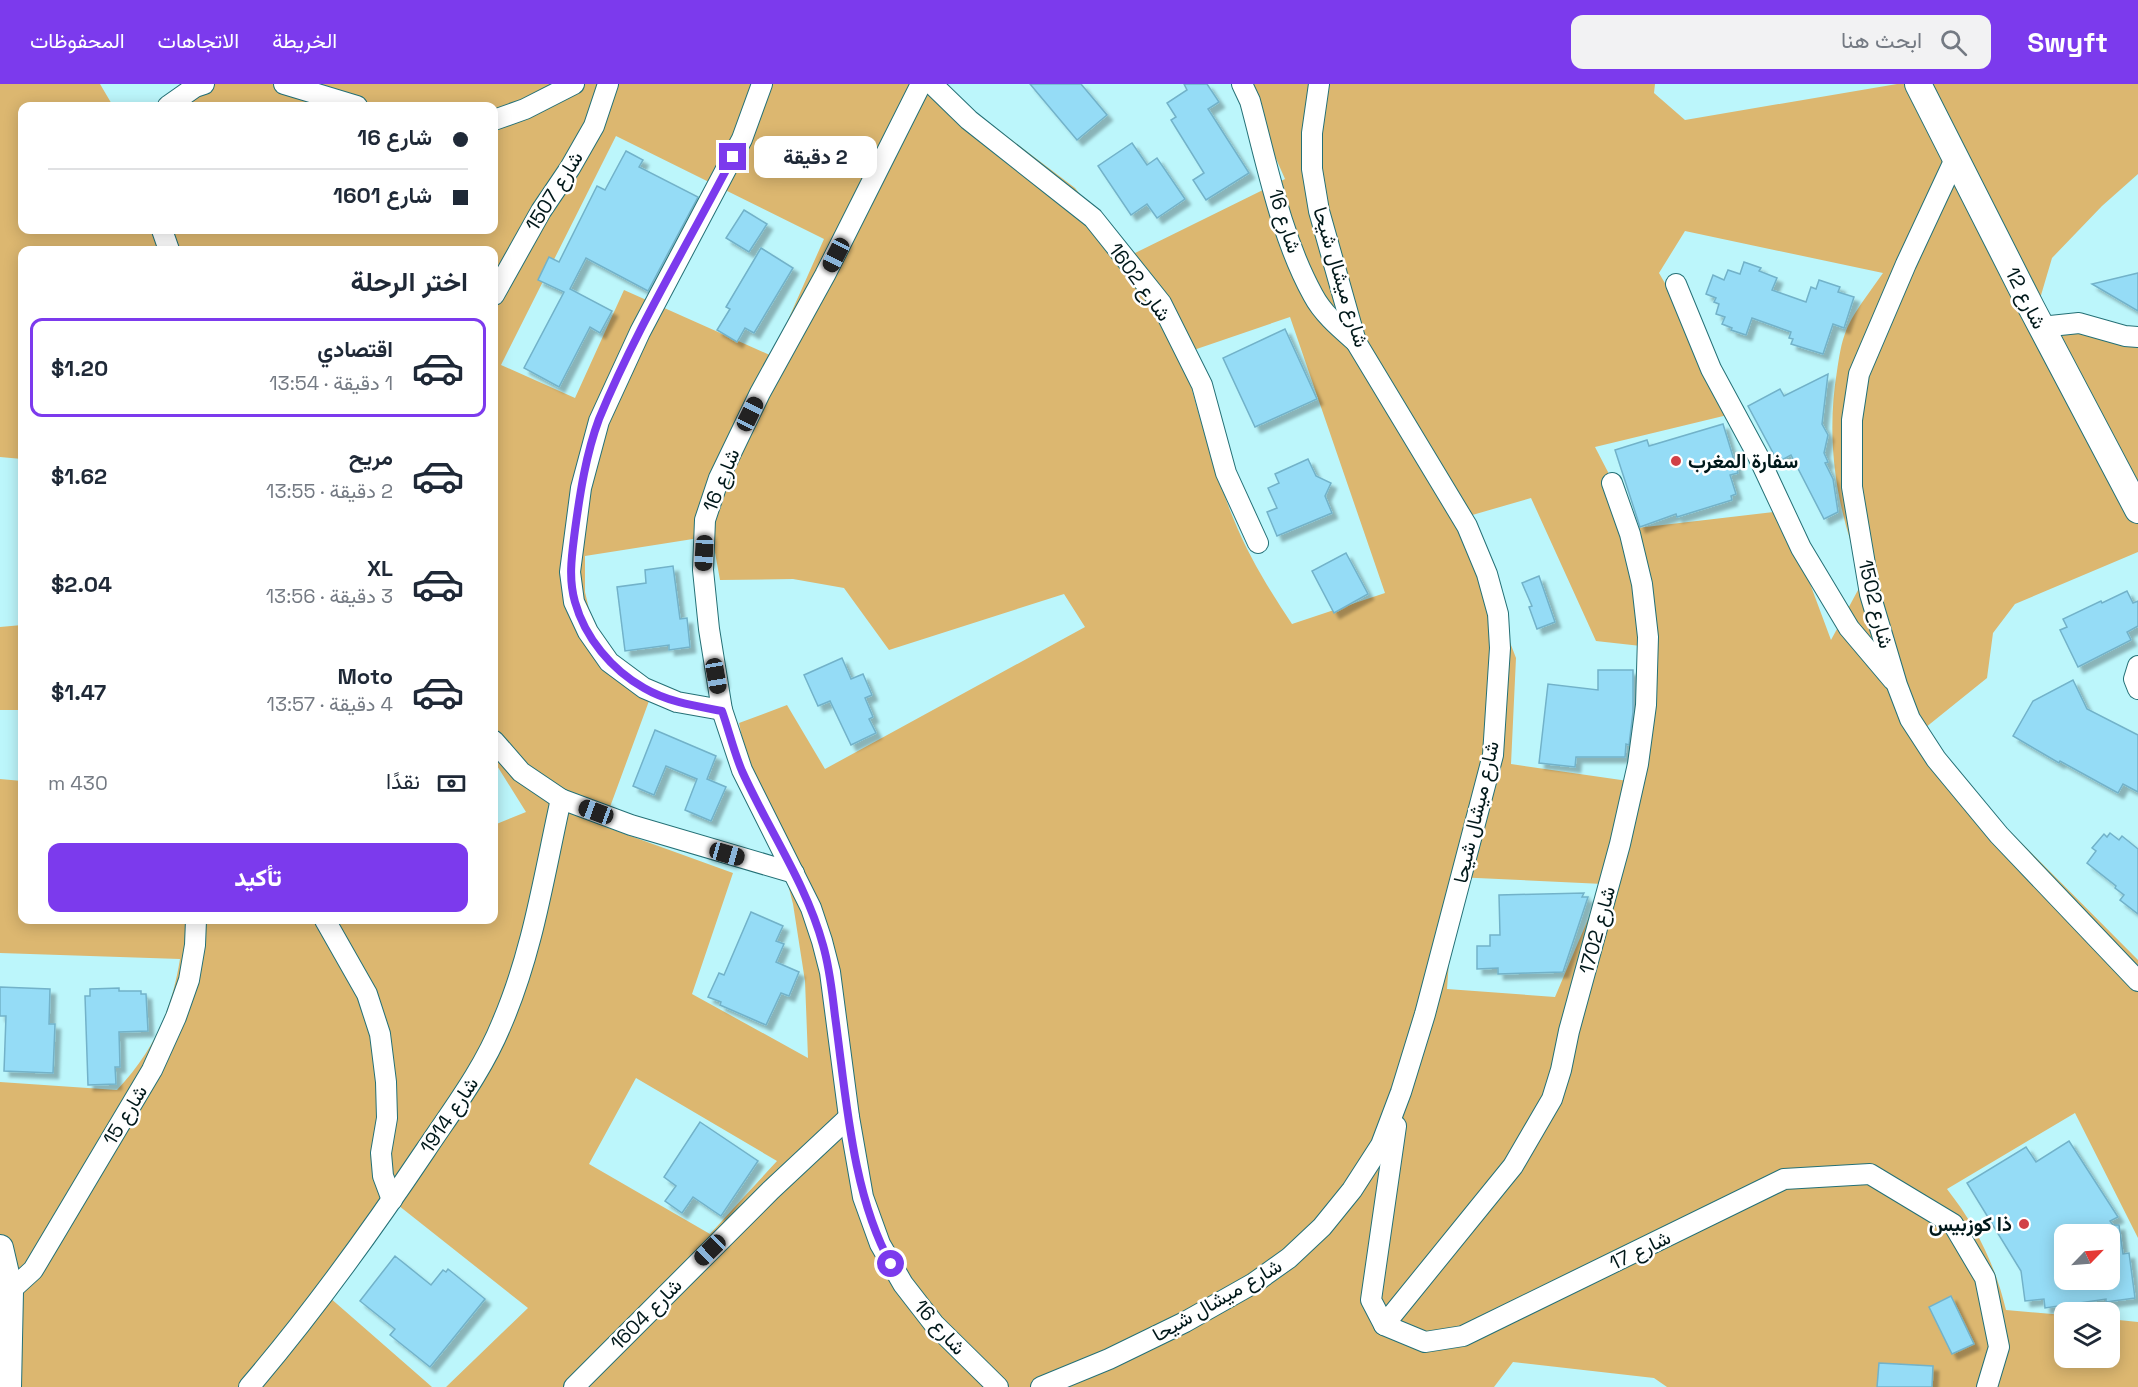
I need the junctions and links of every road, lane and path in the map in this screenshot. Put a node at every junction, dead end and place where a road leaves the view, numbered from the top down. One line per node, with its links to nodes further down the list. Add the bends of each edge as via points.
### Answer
1 (204, 84): 11 (street)
2 (284, 84): 12 (street)
3 (574, 84): 13 (street)
4 (608, 84): 16 (street, شارع 1507, via 594,126)
5 (762, 84): 26 (street, via 742,139 640,332 599,421 581,488 570,572 574,602 588,633 609,662 644,688 677,702)
6 (921, 84): 26 (street, شارع 16, via 718,478 705,520 703,570)
7 (932, 84): 22 (street, شارع 1602, via 969,120 1093,218 1161,303 1202,385 1226,473)
8 (1242, 84): 19 (street, شارع 16, via 1292,247 1313,296 1331,320)
9 (1319, 84): 19 (street, شارع ميشال شيحا, via 1312,168)
10 (1918, 84): 14 (main road, شارع 12)
11 (174, 102)
12 (344, 102)
13 (498, 119)
14 (1955, 159): 17 (main road, شارع 12); 24 (street, شارع 1502, via 1863,363 1852,420 1853,497 1870,594)
15 (1676, 284): 24 (street, via 1711,369 1801,548 1849,628)
16 (498, 288)
17 (2041, 327): 18 (street, via 2079,323); 21 (main road, شارع 12)
18 (2138, 337)
19 (1356, 342): 33 (street, شارع ميشال شيحا, via 1467,526 1498,614 1500,648 1493,755)
20 (1612, 483): 38 (street, شارع 1702, via 1642,584 1647,637 1646,705 1620,844 1561,1070 1552,1099 1513,1166)
21 (2138, 510)
22 (1258, 543)
23 (2138, 666): 25 (street, via 2134,679)
24 (1897, 685): 32 (street, شارع 1502, via 1910,719 1936,759 1999,835)
25 (2138, 689)
26 (722, 711): 29 (street, شارع 16, via 742,770)
27 (498, 746): 28 (street, via 521,772)
28 (561, 800): 29 (street, via 630,825); 35 (street, شارع 1914, via 524,966 502,1023 478,1074)
29 (794, 873): 34 (street, شارع 16, via 811,908 830,972)
30 (196, 924): 37 (street, شارع 15, via 189,980 152,1070 33,1270)
31 (327, 924): 35 (street, via 367,994 380,1034 387,1118 381,1153 383,1176)
32 (2138, 981)
33 (1401, 1092): 38 (street, via 1371,1300); 43 (street, شارع ميشال شيحا, via 1381,1145 1352,1190 1322,1227 1289,1258 1185,1322)
34 (849, 1117): 41 (street, شارع 1604); 42 (street, شارع 16, via 863,1197 880,1244 903,1284 934,1324)
35 (392, 1200): 40 (street, شارع 1914, via 328,1290)
36 (0, 1248): 37 (main road)
37 (10, 1291): 39 (main road)
38 (1384, 1325): 44 (street, شارع 17, via 1425,1342 1463,1336 1784,1179 1870,1174 1953,1224 1985,1278 1999,1347)
39 (8, 1387)
40 (249, 1387)
41 (574, 1387)
42 (998, 1387)
43 (1041, 1387)
44 (1987, 1387)

